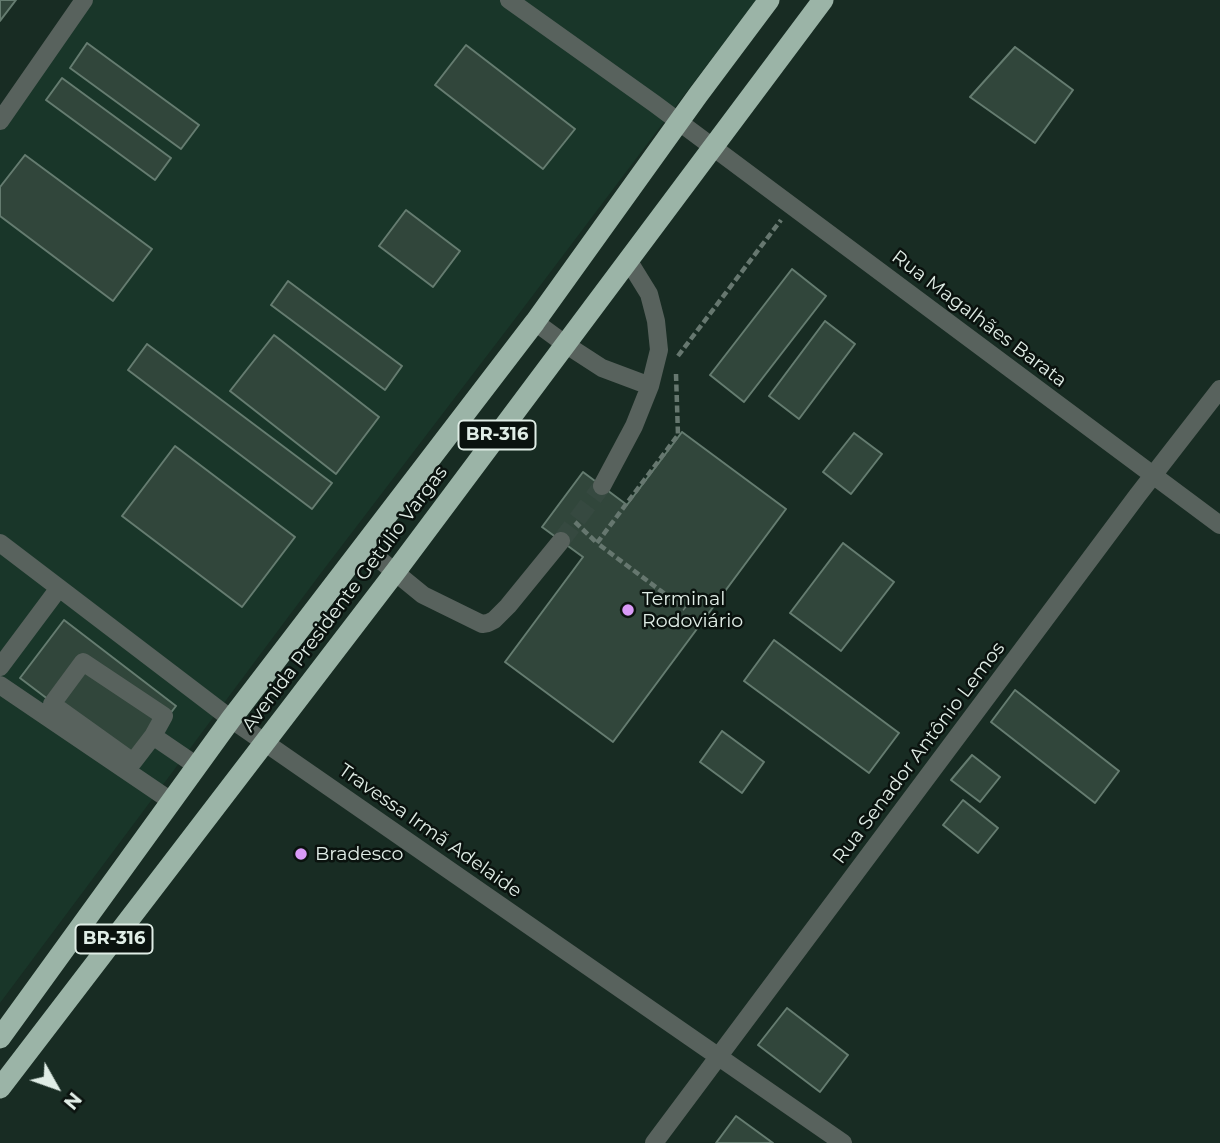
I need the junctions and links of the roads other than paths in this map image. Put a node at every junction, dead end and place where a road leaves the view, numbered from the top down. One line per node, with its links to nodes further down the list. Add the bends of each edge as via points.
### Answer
1 (84, 0): 5 (street)
2 (509, 0): 6 (street)
3 (769, 0): 6 (highway, Avenida Presidente Getúlio Vargas / BR-316)
4 (823, 0): 7 (highway, Avenida Presidente Getúlio Vargas / BR-316)
5 (0, 121)
6 (679, 122): 7 (street, Rua Magalhães Barata); 9 (highway, Avenida Presidente Getúlio Vargas / BR-316)
7 (713, 147): 8 (highway, Avenida Presidente Getúlio Vargas / BR-316); 13 (street, Rua Magalhães Barata)
8 (628, 260): 10 (highway, Avenida Presidente Getúlio Vargas / BR-316); 11 (street, via 649,294 656,321 659,350)
9 (535, 322): 10 (street); 18 (highway, Avenida Presidente Getúlio Vargas / BR-316)
10 (565, 344): 11 (street, via 602,368); 19 (highway, Avenida Presidente Getúlio Vargas / BR-316)
11 (650, 386): 14 (street)
12 (1220, 389): 13 (street, Rua Senador Antônio Lemos)
13 (1153, 475): 15 (street, Rua Magalhães Barata); 29 (street, Rua Senador Antônio Lemos)
14 (602, 486)
15 (1220, 525)
16 (561, 541): 19 (street, via 508,606 488,623 424,595)
17 (0, 543): 20 (street, Travessa Irmã Adelaide)
18 (363, 546): 19 (street); 23 (highway, Avenida Presidente Getúlio Vargas / BR-316)
19 (396, 571): 25 (highway, Avenida Presidente Getúlio Vargas / BR-316)
20 (58, 587): 21 (street); 23 (street, Travessa Irmã Adelaide)
21 (0, 667)
22 (0, 685): 27 (street)
23 (231, 719): 25 (street, Travessa Irmã Adelaide); 26 (highway, Avenida Presidente Getúlio Vargas / BR-316)
24 (153, 736): 24 (street, via 164,716 83,663 52,704 132,762); 26 (street)
25 (264, 742): 29 (street, Travessa Irmã Adelaide); 30 (highway, Avenida Presidente Getúlio Vargas / BR-316)
26 (197, 766): 27 (highway, Avenida Presidente Getúlio Vargas / BR-316)
27 (171, 801): 28 (highway, Avenida Presidente Getúlio Vargas / BR-316)
28 (0, 1038)
29 (719, 1056): 31 (street, Rua Senador Antônio Lemos); 32 (street, Travessa Irmã Adelaide)
30 (0, 1088)
31 (654, 1143)
32 (843, 1143)

